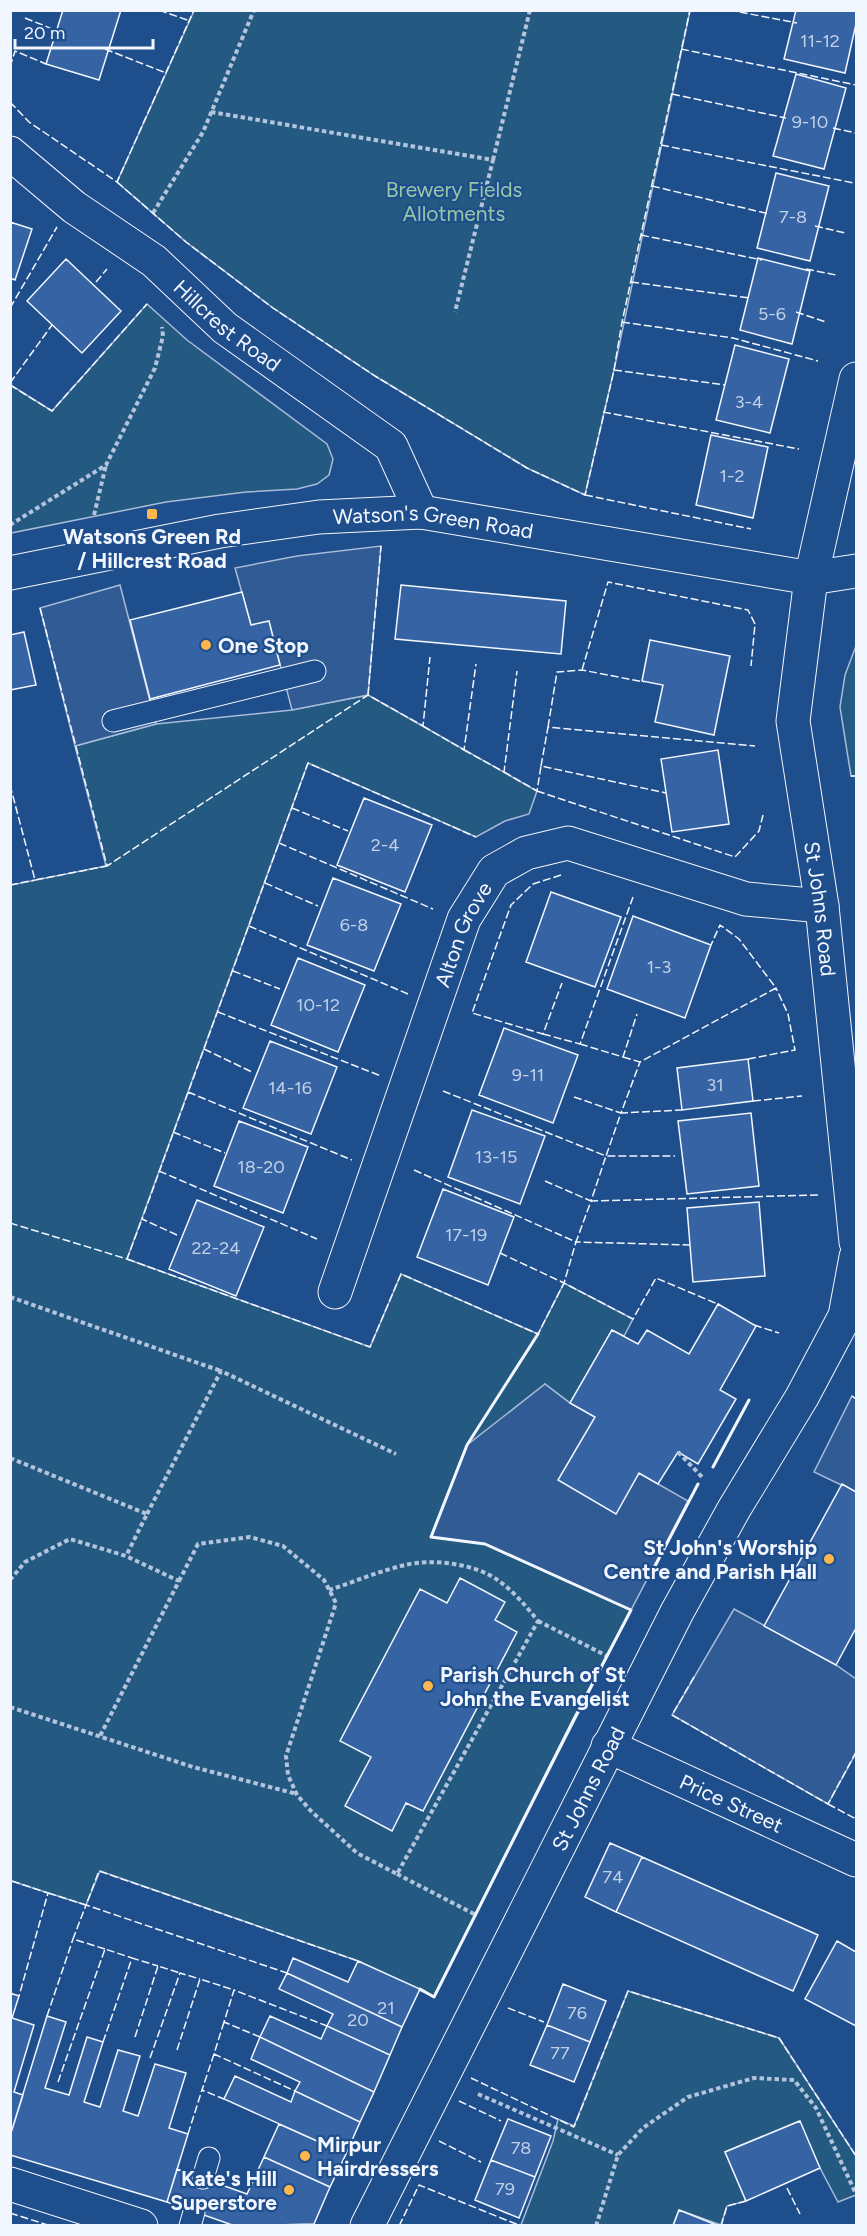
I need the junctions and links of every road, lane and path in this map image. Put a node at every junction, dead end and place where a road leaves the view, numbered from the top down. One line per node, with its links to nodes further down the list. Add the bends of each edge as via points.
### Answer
1 (254, 10): 3 (path)
2 (530, 10): 5 (path)
3 (211, 112): 5 (path); 6 (path, via 203,132)
4 (10, 153): 6 (street, Hillcrest Road, via 74,207)
5 (493, 160): 7 (path)
6 (131, 245): 11 (street, Hillcrest Road, via 154,261 225,328 390,446)
7 (455, 312)
8 (162, 318): 10 (path, via 163,336 155,368)
9 (856, 380): 16 (street, St Johns Road)
10 (106, 465): 12 (path); 13 (path)
11 (421, 512): 15 (street, Watson's Green Road, via 319,517 220,531); 16 (street, Watson's Green Road)
12 (94, 515)
13 (10, 525)
14 (856, 571): 16 (street, Watson's Green Road)
15 (10, 573)
16 (811, 578): 19 (street, St Johns Road, via 793,721)
17 (315, 671): 18 (lane)
18 (113, 721)
19 (822, 906): 20 (street, St Johns Road); 22 (street, Alton Grove, via 746,899 568,843 526,853 494,871 464,919)
20 (856, 1242)
21 (856, 1257): 36 (street, St Johns Road, via 845,1316 695,1578)
22 (335, 1292)
23 (10, 1298): 24 (path)
24 (221, 1371): 25 (path); 27 (path)
25 (396, 1454)
26 (10, 1458): 27 (path)
27 (147, 1514): 28 (path)
28 (126, 1556): 29 (path, via 70,1539 26,1562); 30 (path)
29 (10, 1580)
30 (179, 1581): 31 (path, via 198,1544 250,1537 283,1546 324,1580); 35 (path)
31 (329, 1590): 32 (path, via 406,1564 470,1566 497,1579 518,1596); 37 (path, via 336,1603 286,1756 288,1775)
32 (538, 1621): 33 (path); 39 (path)
33 (607, 1656)
34 (10, 1707): 35 (path)
35 (100, 1736): 37 (path, via 193,1767)
36 (608, 1746): 38 (street, Price Street); 46 (street, St Johns Road)
37 (297, 1795): 39 (path, via 357,1853)
38 (856, 1860)
39 (397, 1874): 40 (path)
40 (476, 1915)
41 (476, 2093): 42 (path)
42 (618, 2155): 44 (path, via 643,2128 688,2097 753,2078 794,2080 816,2108); 47 (path)
43 (10, 2184): 45 (street)
44 (856, 2194)
45 (141, 2226)
46 (367, 2226)
47 (596, 2226)

